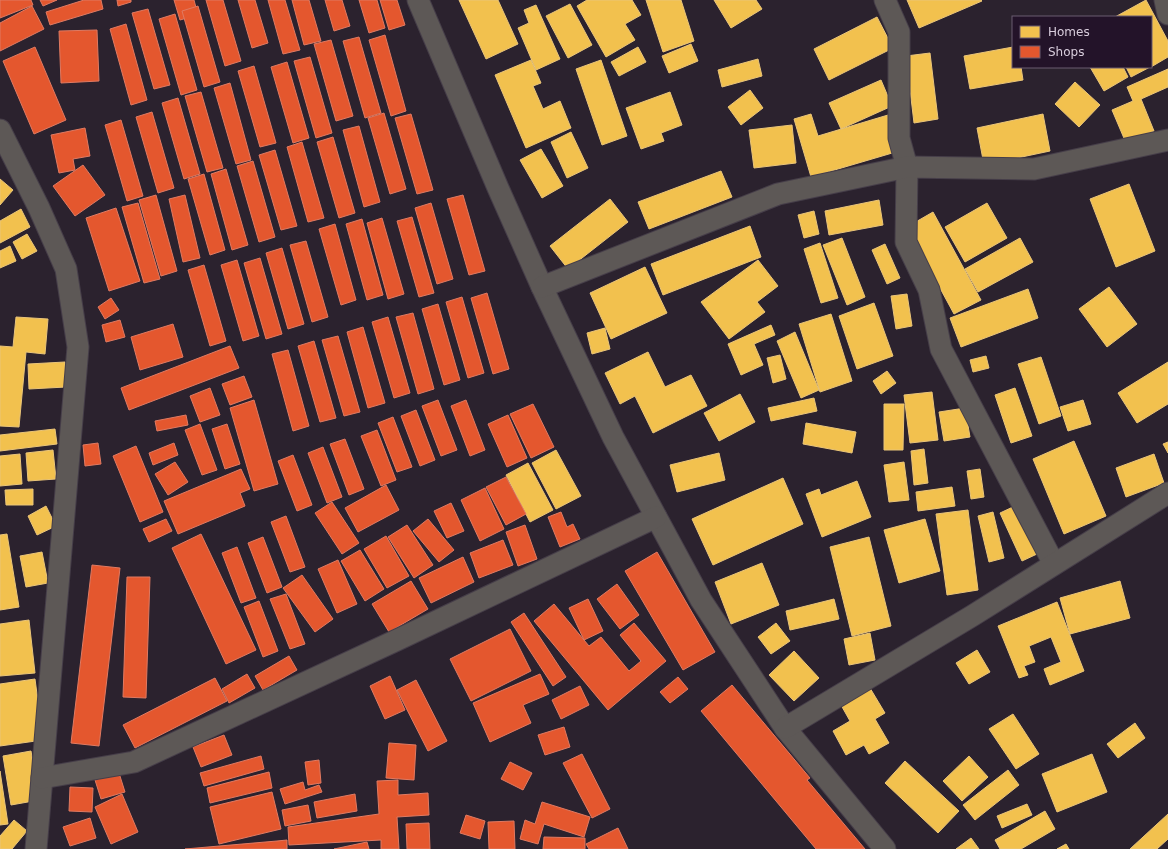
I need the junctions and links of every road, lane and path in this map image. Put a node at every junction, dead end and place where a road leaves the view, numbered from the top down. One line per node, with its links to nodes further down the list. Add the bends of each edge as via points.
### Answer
1 (418, 0): 8 (street)
2 (885, 0): 7 (street, via 899,32 899,138)
3 (1165, 0): 4 (street)
4 (1168, 14)
5 (0, 130): 13 (street, via 66,269 78,347)
6 (1168, 140): 7 (street, via 1034,169)
7 (907, 167): 8 (street, via 778,194); 11 (street, via 906,242 929,290 941,349)
8 (542, 286): 10 (street, via 613,437)
9 (1168, 493): 11 (street)
10 (656, 517): 12 (street, via 701,600); 13 (street, via 134,762)
11 (1054, 564): 12 (street)
12 (785, 728): 15 (street)
13 (42, 778): 14 (street)
14 (36, 849)
15 (885, 849)

